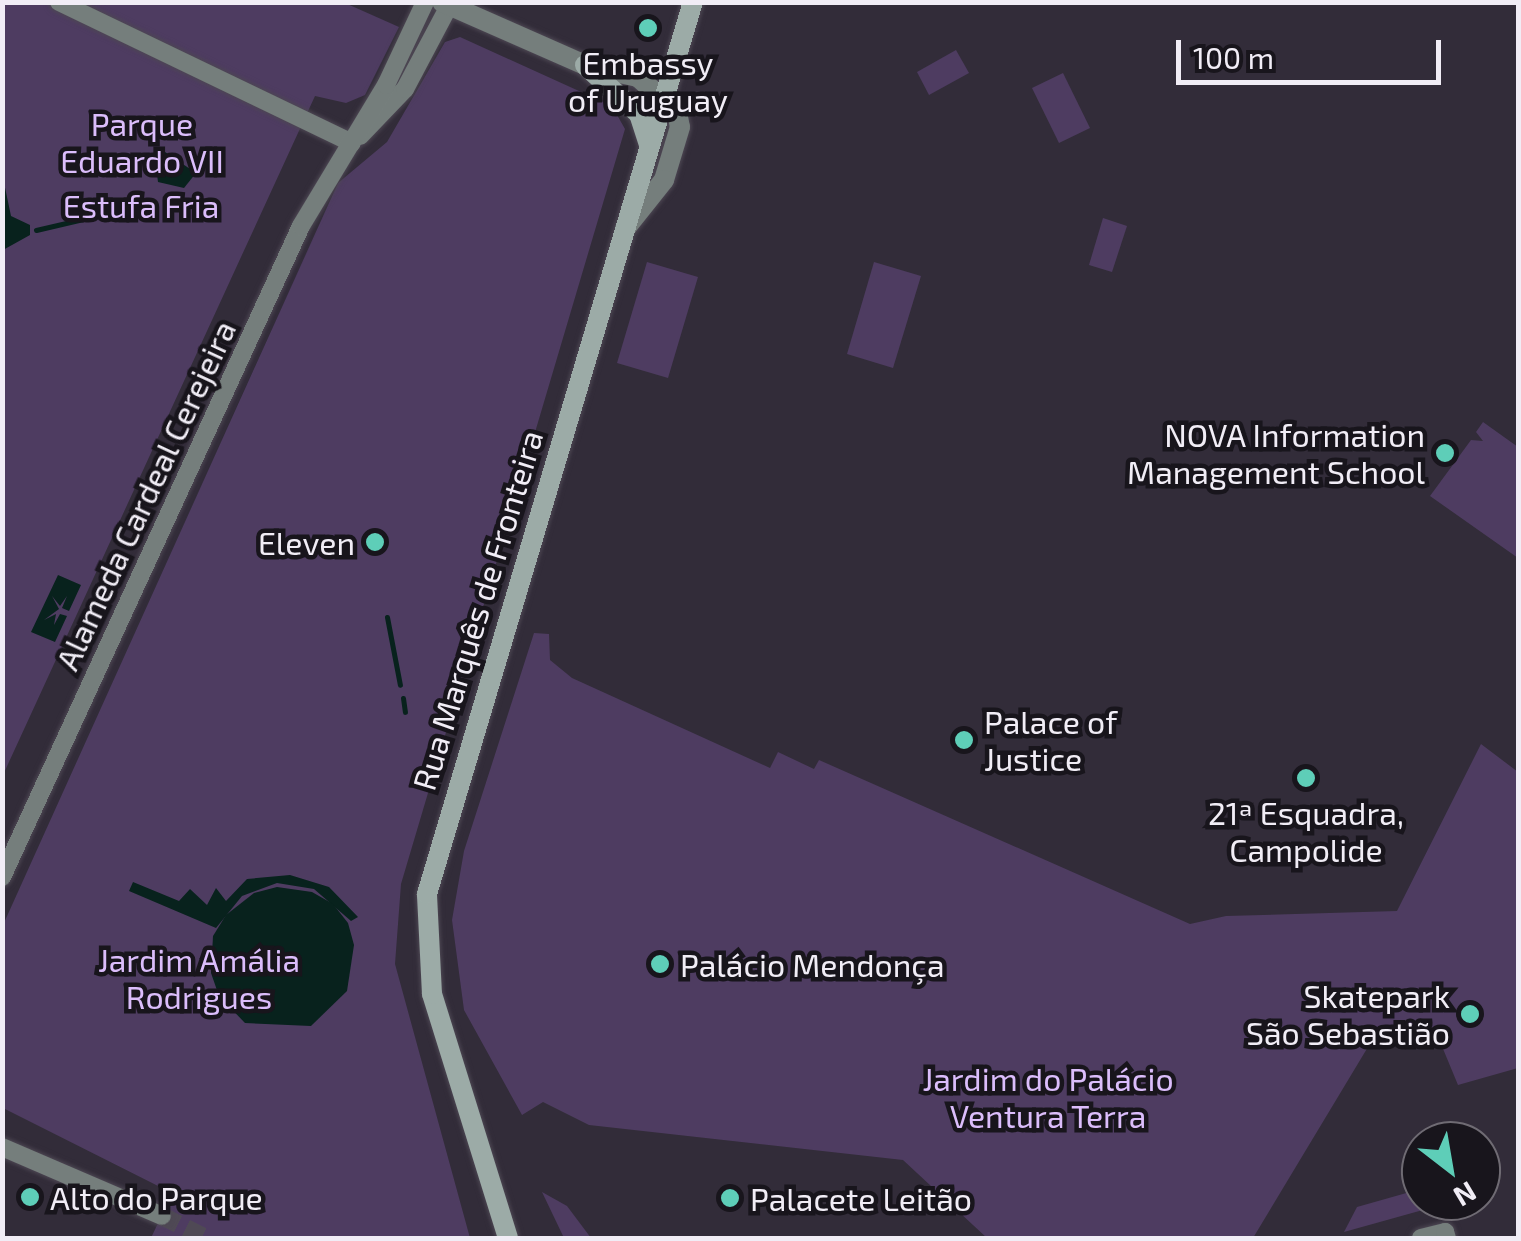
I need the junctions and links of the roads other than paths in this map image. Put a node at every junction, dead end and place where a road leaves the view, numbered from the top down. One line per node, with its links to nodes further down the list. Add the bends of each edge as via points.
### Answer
1 (58, 2): 9 (street)
2 (426, 2): 9 (street)
3 (693, 2): 5 (main road, Rua Marquês de Fronteira)
4 (448, 4): 6 (street); 9 (street, via 406,89)
5 (678, 48): 7 (street, via 664,66); 8 (main road, Rua Marquês de Fronteira)
6 (585, 65): 7 (street); 10 (main road, via 639,114)
7 (634, 75): 8 (street)
8 (665, 100): 10 (main road, Rua Marquês de Fronteira); 11 (street, via 680,126 664,180)
9 (352, 143): 12 (street, Alameda Cardeal Cerejeira, via 301,226)
10 (648, 146): 11 (main road, Rua Marquês de Fronteira)
11 (622, 235): 16 (main road, Rua Marquês de Fronteira, via 427,894 432,994)
12 (2, 877)
13 (2, 1147): 14 (street)
14 (162, 1216)
15 (1446, 1235): 17 (street)
16 (508, 1238)
17 (1421, 1238)

